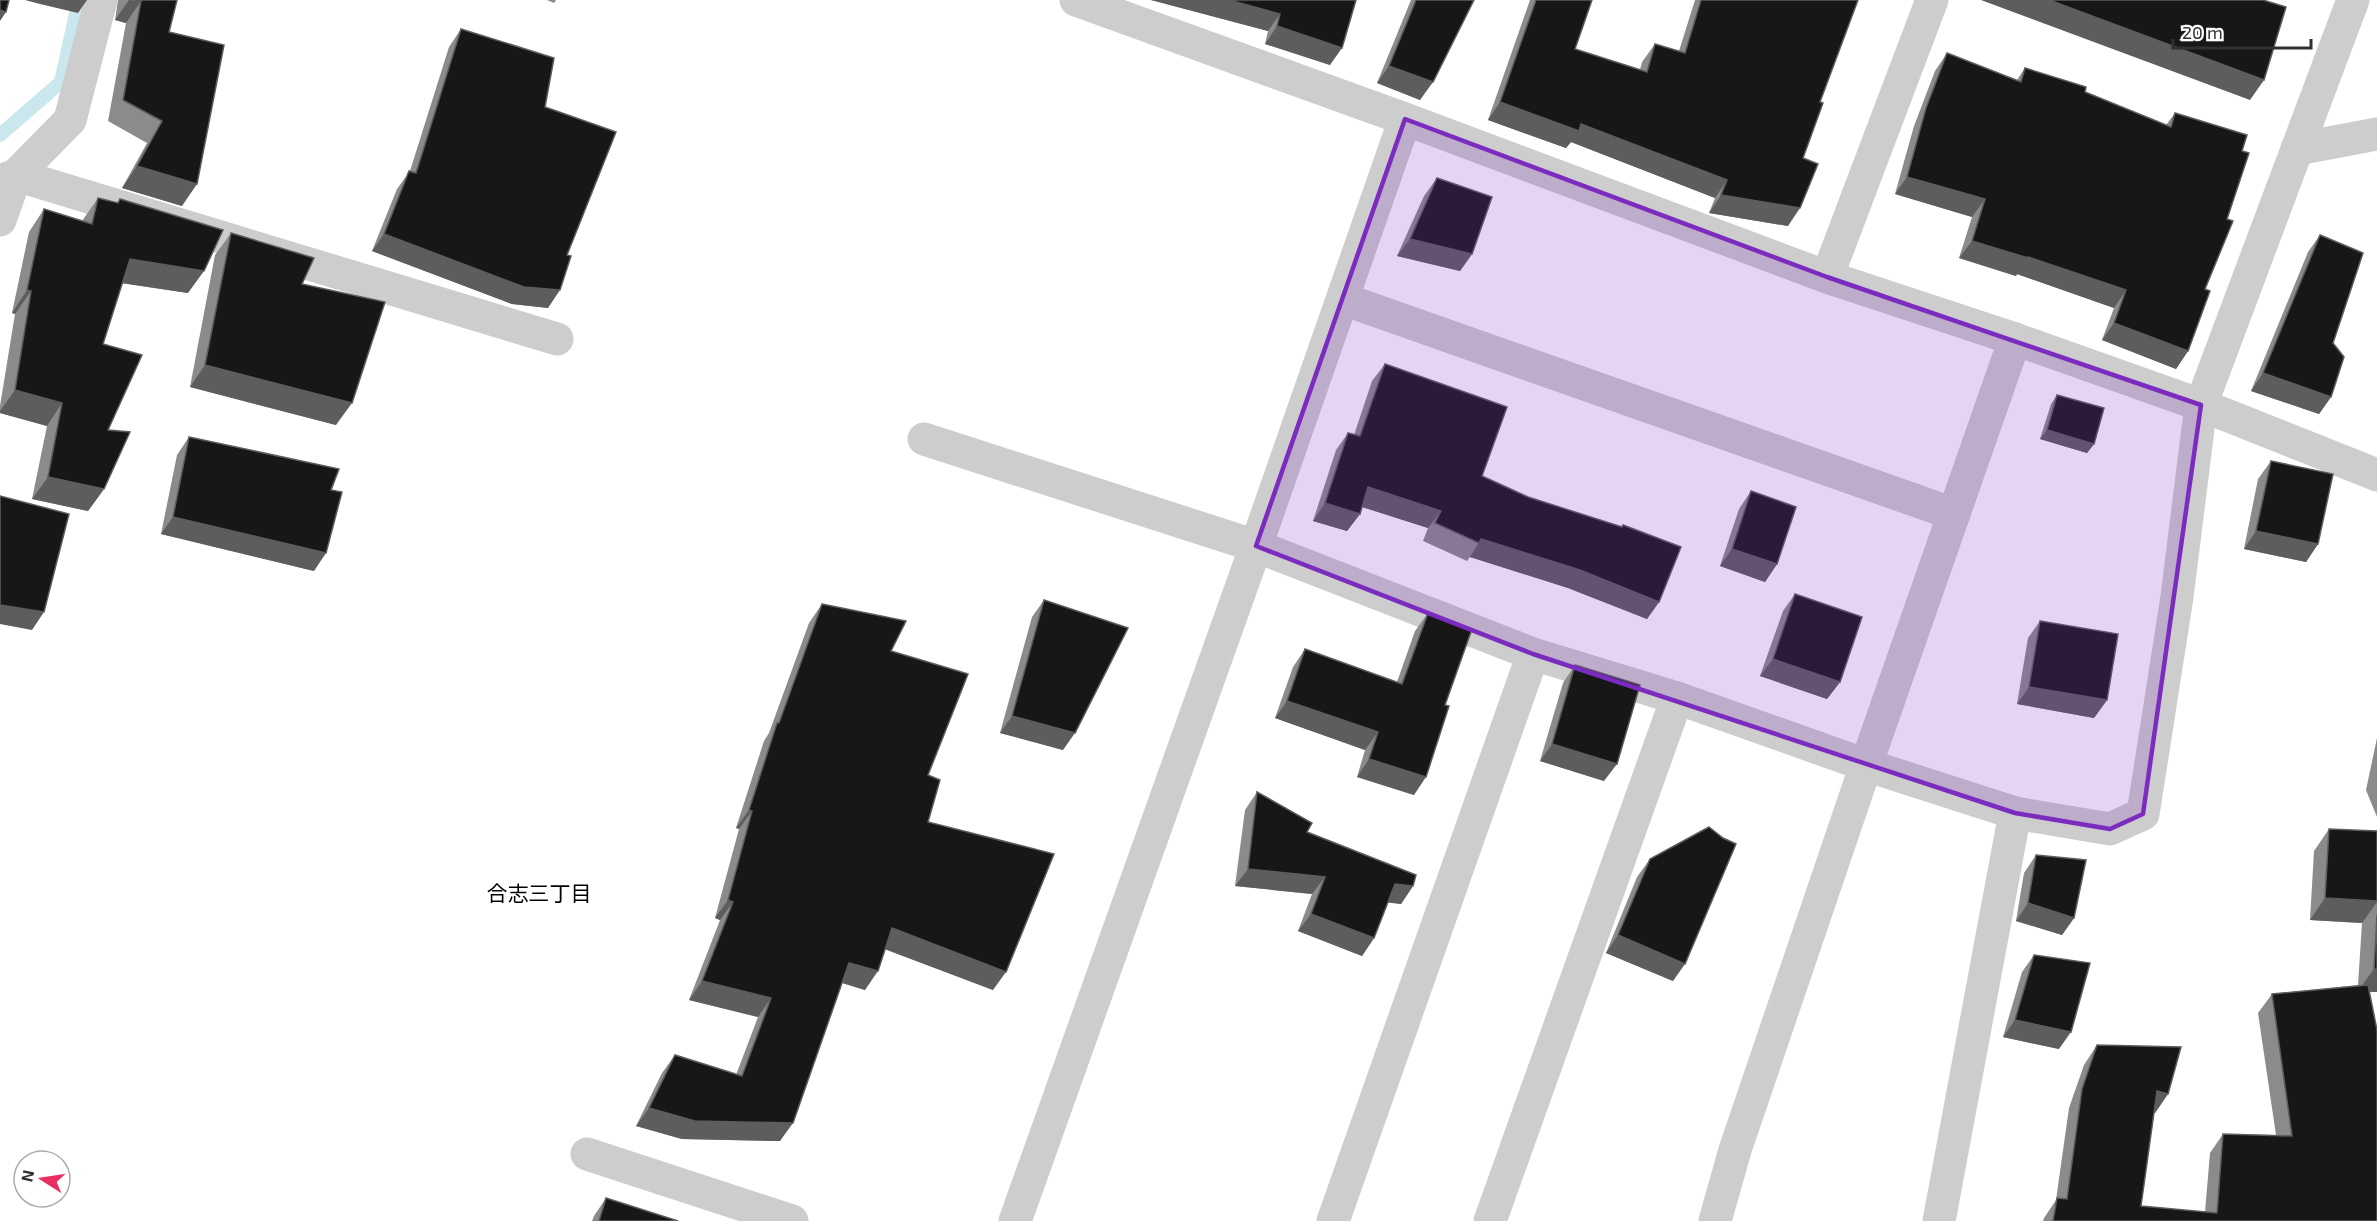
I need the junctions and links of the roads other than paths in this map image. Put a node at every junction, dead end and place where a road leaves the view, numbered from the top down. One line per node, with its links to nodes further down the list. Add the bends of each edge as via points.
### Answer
1 (101, 0): 8 (street, via 70,120)
2 (1076, 0): 5 (street)
3 (1932, 0): 10 (street)
4 (2353, 0): 7 (street)
5 (1405, 119): 10 (street); 11 (street)
6 (2377, 134): 7 (street)
7 (2297, 149): 14 (street)
8 (8, 178): 9 (street); 12 (street)
9 (0, 220)
10 (1827, 277): 13 (street)
11 (1343, 299): 17 (street); 18 (street)
12 (557, 339)
13 (2015, 339): 14 (street); 17 (street)
14 (2201, 405): 16 (street); 22 (street, via 2177,597 2143,814 2110,828)
15 (924, 439): 18 (street)
16 (2377, 476)
17 (1954, 514): 21 (street)
18 (1256, 546): 19 (street); 25 (street)
19 (1533, 654): 20 (street); 26 (street)
20 (1677, 698): 21 (street); 27 (street)
21 (1866, 765): 22 (street); 28 (street)
22 (2016, 813): 29 (street)
23 (587, 1154): 24 (street)
24 (792, 1221)
25 (1015, 1221)
26 (1333, 1221)
27 (1490, 1221)
28 (1715, 1221)
29 (1938, 1221)

